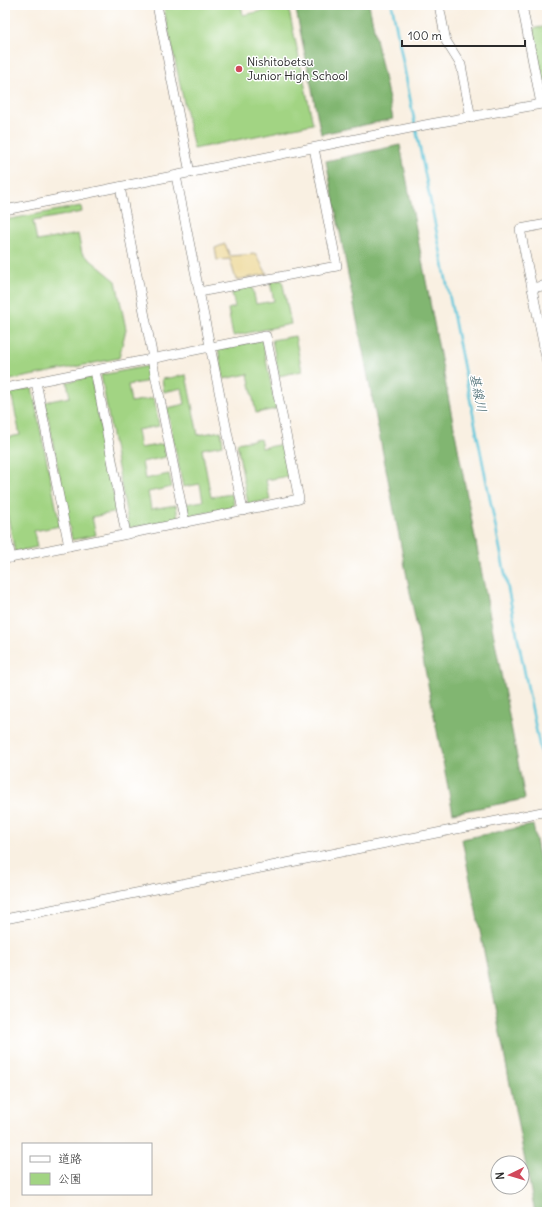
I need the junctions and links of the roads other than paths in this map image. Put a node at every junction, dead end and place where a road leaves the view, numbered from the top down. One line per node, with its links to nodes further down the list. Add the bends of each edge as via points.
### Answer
1 (157, 5): 7 (street)
2 (439, 5): 5 (street, via 446,40 461,66)
3 (522, 5): 4 (street)
4 (544, 103): 5 (street)
5 (471, 118): 6 (street)
6 (314, 148): 7 (street); 14 (street, via 337,266)
7 (190, 173): 8 (street)
8 (176, 176): 9 (street); 14 (street)
9 (120, 187): 10 (street); 16 (street)
10 (5, 210)
11 (547, 224): 13 (street, via 520,229)
12 (547, 285): 13 (street)
13 (532, 288): 17 (street)
14 (199, 292): 15 (street)
15 (210, 347): 16 (street); 21 (street); 21 (street, via 266,336 300,499)
16 (152, 359): 18 (street); 22 (street)
17 (547, 362)
18 (95, 370): 19 (street); 24 (street)
19 (36, 382): 20 (street); 25 (street)
20 (5, 388)
21 (243, 511): 22 (street)
22 (185, 522): 24 (street)
23 (5, 530): 26 (street)
24 (126, 534): 25 (street)
25 (69, 546): 26 (street)
26 (8, 559)
27 (547, 811): 28 (street)
28 (5, 919)

